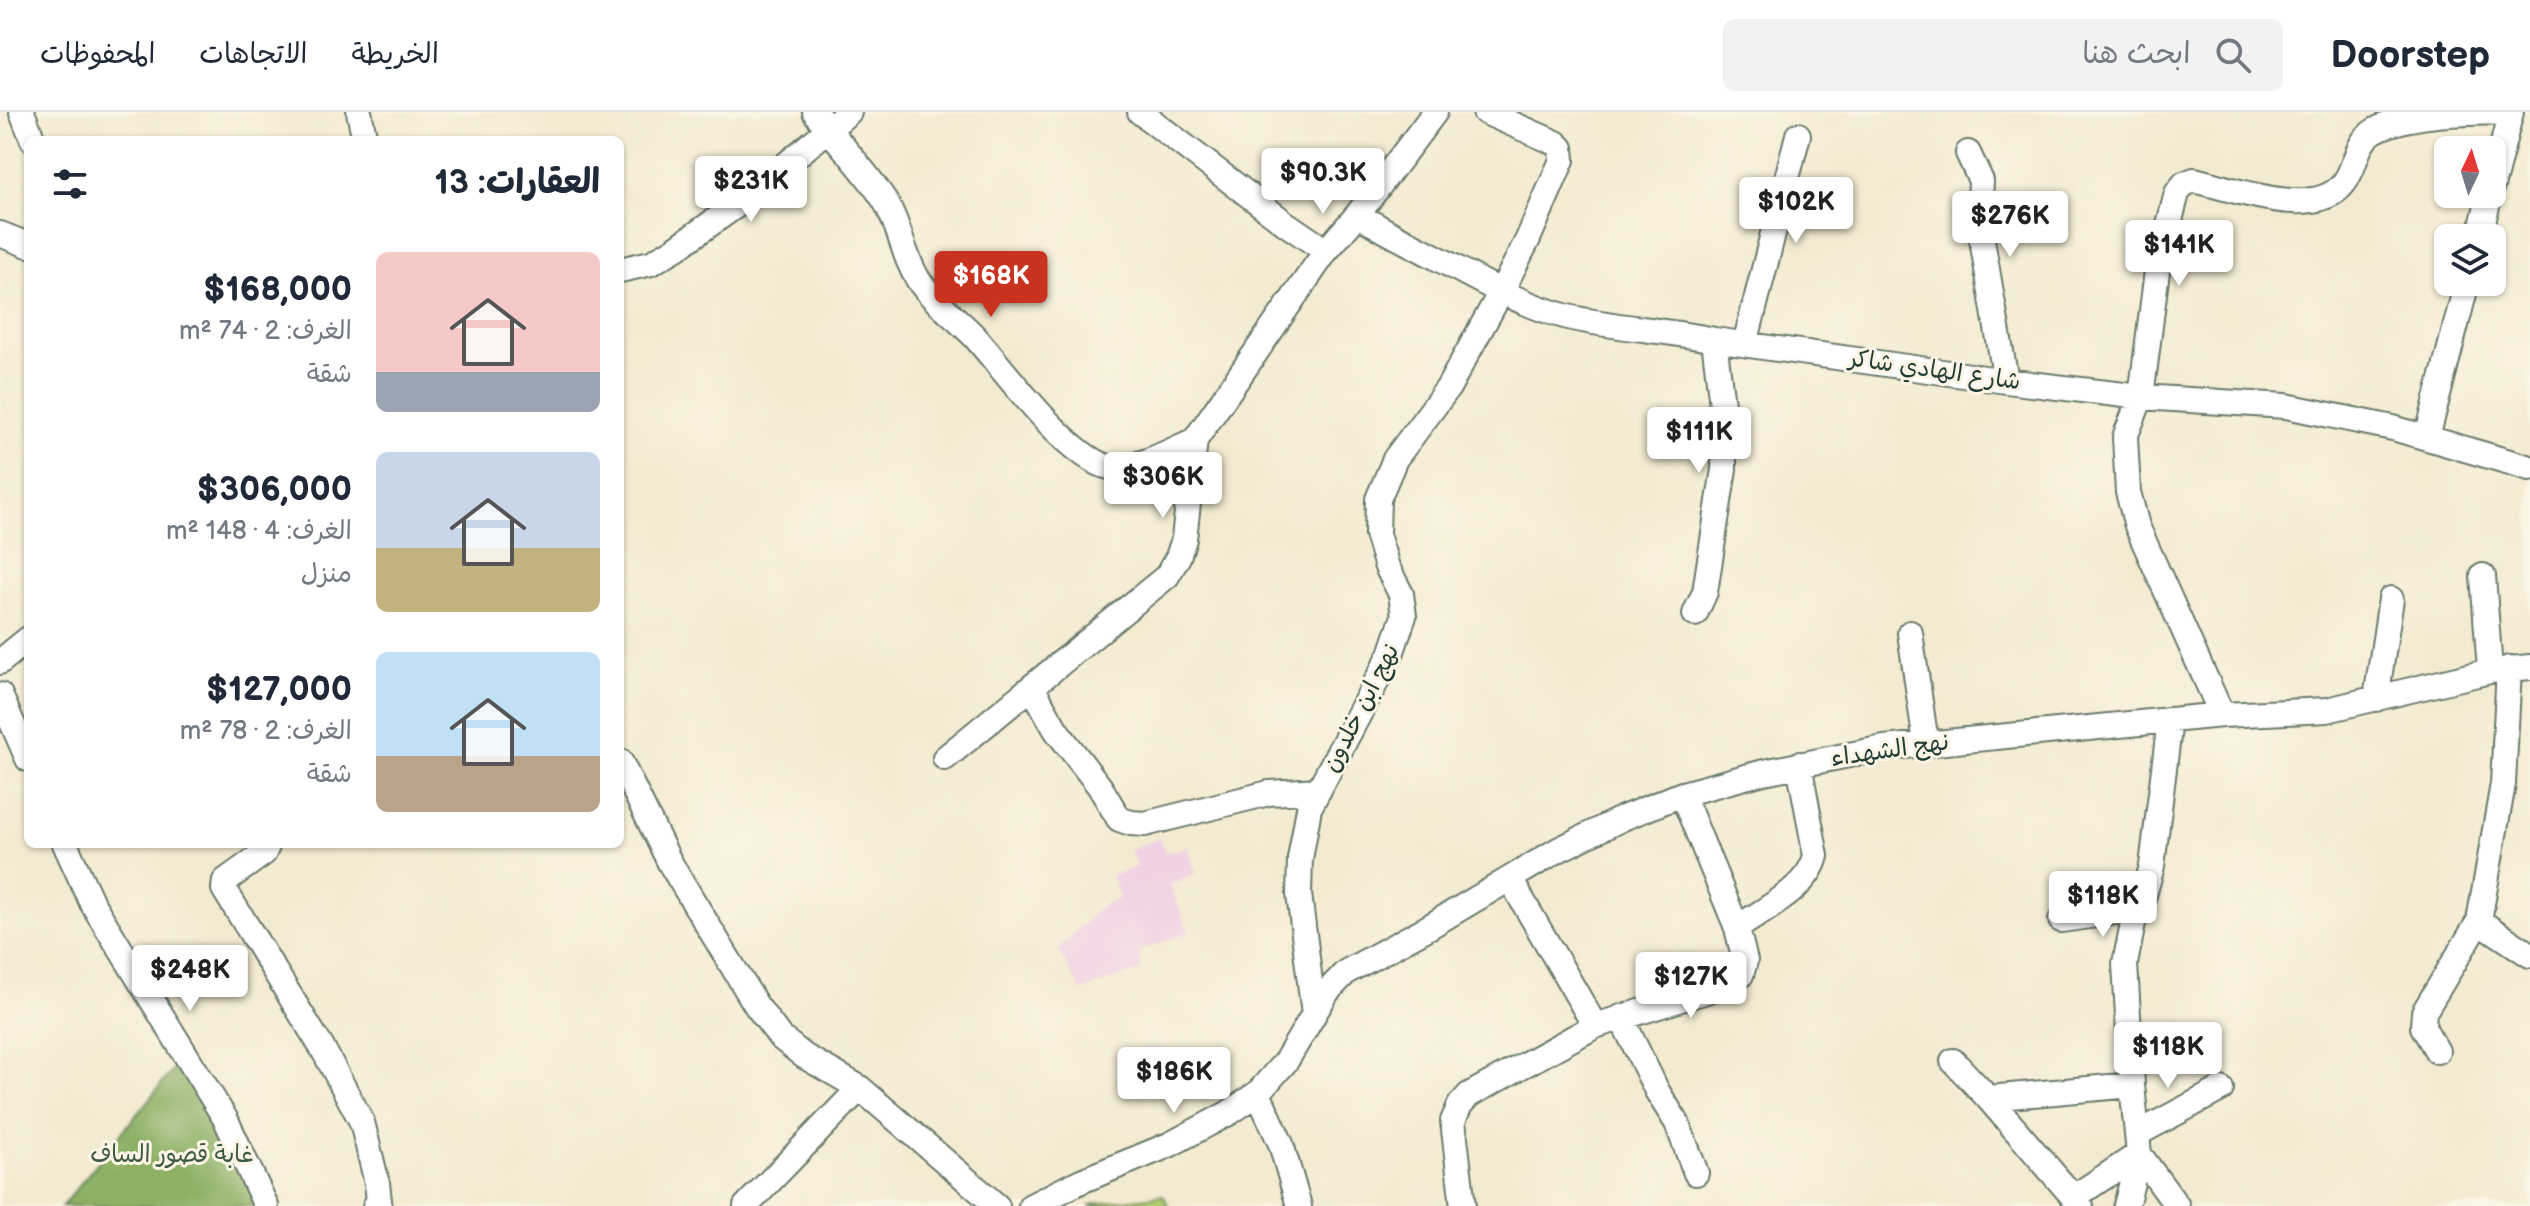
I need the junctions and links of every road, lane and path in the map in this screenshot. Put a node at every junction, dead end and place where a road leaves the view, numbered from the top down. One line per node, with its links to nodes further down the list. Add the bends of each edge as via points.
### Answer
1 (22, 112): 10 (street)
2 (359, 112): 11 (street)
3 (849, 112): 8 (street)
4 (1140, 112): 17 (street)
5 (1435, 112): 14 (street)
6 (1485, 112): 19 (street, نهج ابن خلدون, via 1556,143 1562,154)
7 (2511, 112): 12 (street); 24 (street, via 2424,114 2376,129 2364,138 2347,180 2320,200 2287,202 2194,180 2184,184 2177,193 2157,271)
8 (821, 121): 18 (street, via 741,202 651,263); 26 (street, via 883,197 920,283 1081,453 1115,468)
9 (1798, 135): 22 (street)
10 (31, 136)
11 (364, 136)
12 (2505, 136)
13 (1968, 153): 23 (street, via 1981,181 1979,222)
14 (1358, 214): 17 (street); 19 (street, شارع الهادي شاكر)
15 (0, 234): 16 (street)
16 (24, 243)
17 (1326, 251): 26 (street)
18 (624, 269)
19 (1501, 292): 21 (street, شارع الهادي شاكر, via 1568,317); 45 (street, نهج ابن خلدون, via 1448,388 1395,459 1378,499 1377,534 1401,594 1404,616 1391,654)
20 (2463, 296): 25 (street)
21 (1714, 340): 22 (street, شارع الهادي شاكر); 30 (street, via 1724,469 1705,592)
22 (1745, 344): 23 (street, شارع الهادي شاكر)
23 (2006, 381): 24 (street, شارع الهادي شاكر)
24 (2141, 397): 25 (street, شارع الهادي شاكر, via 2286,406); 38 (street, via 2125,437 2128,492 2137,526)
25 (2427, 438): 27 (street, شارع الهادي شاكر)
26 (1195, 440): 35 (street, via 1185,530 1173,567)
27 (2530, 468)
28 (2483, 576): 34 (street)
29 (2391, 599): 37 (street)
30 (1695, 614)
31 (1910, 633): 40 (street)
32 (24, 642): 33 (street)
33 (0, 662)
34 (2510, 669): 37 (street, نهج الشهداء); 52 (street, via 2503,784)
35 (1032, 687): 42 (street); 45 (street, via 1119,819 1145,824 1269,793)
36 (0, 695): 41 (street)
37 (2376, 699): 38 (street, نهج الشهداء, via 2327,710)
38 (2222, 715): 39 (street, نهج الشهداء)
39 (2170, 720): 40 (street, نهج الشهداء); 50 (street, via 2152,866)
40 (1926, 743): 43 (street, نهج الشهداء)
41 (24, 750)
42 (945, 758)
43 (1799, 764): 46 (street, نهج الشهداء); 53 (street, via 1814,865 1795,888)
44 (624, 769): 61 (street, via 670,863 756,1005 780,1037)
45 (1319, 790): 55 (street, نهج ابن خلدون, via 1304,829 1299,894)
46 (1682, 794): 49 (street, نهج الشهداء, via 1592,833); 53 (street)
47 (67, 848): 68 (street, via 92,903 226,1120)
48 (266, 848): 69 (street, via 225,881 224,889 362,1122 377,1183)
49 (1510, 879): 55 (street, نهج الشهداء, via 1346,972); 57 (street)
50 (2138, 909): 51 (street); 60 (street, via 2125,964)
51 (2061, 920)
52 (2479, 921): 54 (street); 58 (street, via 2424,1012 2423,1027)
53 (1737, 928): 56 (street, via 1745,961 1732,983)
54 (2530, 955)
55 (1314, 1014): 63 (street, نهج الشهداء, via 1286,1061)
56 (1621, 1017): 57 (street); 66 (street, via 1677,1123)
57 (1595, 1026): 74 (street, via 1469,1095 1460,1105 1453,1121)
58 (2437, 1051)
59 (1953, 1061): 64 (street)
60 (2132, 1085): 64 (street); 65 (street)
61 (860, 1088): 70 (street); 71 (street)
62 (2221, 1089): 65 (street)
63 (1258, 1093): 72 (street, نهج الشهداء, via 1169,1145); 73 (street, via 1281,1144)
64 (1988, 1098): 67 (street)
65 (2138, 1144): 67 (street); 75 (street); 76 (street)
66 (1696, 1173)
67 (2077, 1202)
68 (266, 1206)
69 (375, 1206)
70 (746, 1206)
71 (997, 1206)
72 (1031, 1206)
73 (1299, 1206)
74 (1463, 1206)
75 (2126, 1206)
76 (2177, 1206)

